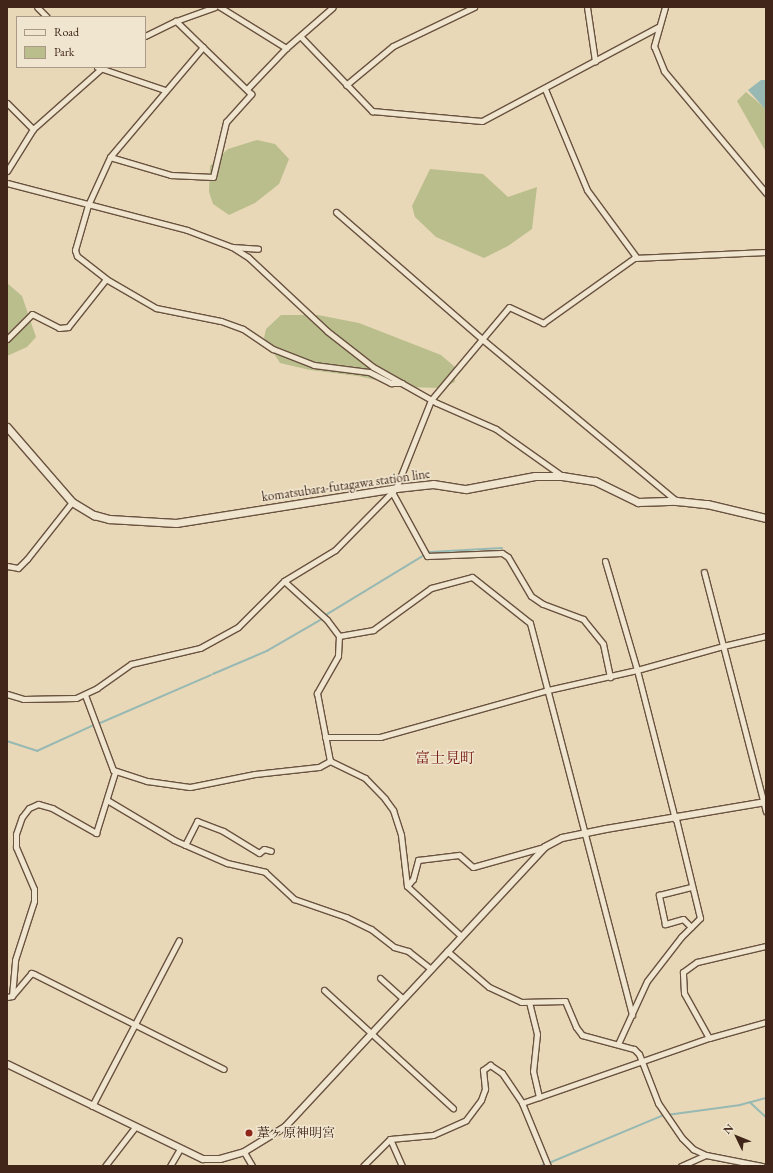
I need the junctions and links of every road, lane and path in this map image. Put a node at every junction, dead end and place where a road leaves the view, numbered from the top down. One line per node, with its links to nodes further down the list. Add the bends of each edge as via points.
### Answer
1 (37, 7): 8 (street)
2 (215, 7): 9 (street)
3 (220, 7): 14 (street)
4 (333, 7): 12 (street)
5 (474, 7): 17 (street, via 393,46)
6 (587, 7): 15 (street)
7 (665, 7): 10 (street)
8 (46, 16)
9 (176, 21): 11 (street); 13 (street)
10 (658, 27): 15 (street); 26 (street, via 654,46 664,71)
11 (146, 36)
12 (301, 37): 14 (street); 17 (street)
13 (203, 48): 18 (street); 20 (street)
14 (286, 48): 18 (street)
15 (595, 60): 19 (street)
16 (99, 68): 20 (street); 22 (street)
17 (346, 85): 19 (street, via 372,111 482,121)
18 (247, 89): 23 (street, via 251,94 226,122 213,177 171,175)
19 (544, 89): 32 (street, via 587,190)
20 (165, 90): 23 (street)
21 (7, 103): 22 (street)
22 (33, 129): 24 (street)
23 (110, 157): 27 (street)
24 (7, 171)
25 (7, 183): 27 (street)
26 (766, 193)
27 (88, 205): 29 (street, via 187,230); 33 (street, via 75,250 77,256)
28 (336, 212): 35 (street)
29 (232, 247): 30 (street); 36 (street, via 248,257 328,331 373,367)
30 (258, 249)
31 (766, 252): 32 (street)
32 (637, 258): 35 (street, via 630,260 543,323 509,307)
33 (106, 279): 34 (street, via 68,327 59,328 32,314); 36 (street, via 156,308 210,318 243,329 288,356 331,369 369,372 391,382)
34 (7, 339)
35 (482, 339): 37 (street); 41 (street, via 670,499)
36 (402, 383): 37 (street)
37 (431, 400): 39 (street, via 496,429); 40 (street)
38 (7, 427): 42 (main road, komatsubara-futagawa station line)
39 (562, 476): 40 (main road, komatsubara-futagawa station line, via 535,476 466,489 433,484); 41 (main road, komatsubara-futagawa station line, via 595,481 638,502)
40 (394, 490): 42 (main road, komatsubara-futagawa station line, via 176,523 109,519 94,515); 47 (street, via 335,550); 52 (street, via 427,556 502,554 508,557 531,596 543,604 583,619 603,644)
41 (676, 501): 43 (main road, komatsubara-futagawa station line, via 707,504)
42 (72, 502): 45 (street, via 18,568)
43 (766, 518)
44 (605, 561): 51 (street)
45 (7, 566)
46 (704, 572): 50 (street)
47 (284, 581): 48 (street, via 327,620); 55 (street, via 248,619 227,633 200,648 131,664)
48 (339, 636): 53 (street, via 373,630 431,588 472,577 530,623); 56 (street, via 338,656 317,693)
49 (766, 636): 50 (street)
50 (723, 646): 51 (street); 60 (street)
51 (637, 670): 52 (street); 64 (street)
52 (610, 677): 53 (street)
53 (548, 690): 56 (street, via 380,737); 65 (street)
54 (7, 694): 55 (street, via 38,700)
55 (85, 696): 58 (street)
56 (325, 737): 57 (street)
57 (330, 761): 58 (street, via 319,767 255,774 181,787); 69 (street, via 365,778 393,810 400,835)
58 (115, 772): 61 (street)
59 (766, 783): 60 (street)
60 (761, 789): 62 (street)
61 (107, 800): 66 (street); 79 (street, via 96,833 52,808 38,804 29,808 22,817 16,834 16,847 34,889 34,901 15,960)
62 (765, 803): 63 (street); 64 (street)
63 (766, 811)
64 (676, 819): 65 (street); 70 (street)
65 (585, 834): 67 (street, via 562,838); 82 (street)
66 (185, 845): 68 (street, via 197,821 223,831 259,853 264,849); 76 (street, via 227,863 265,872 294,899 346,917 371,929 394,947 408,951)
67 (544, 847): 69 (street, via 473,867 459,855 418,860 413,879); 72 (street)
68 (271, 851)
69 (407, 886): 72 (street)
70 (692, 887): 71 (street, via 700,918); 71 (street, via 659,895 665,924 683,920)
71 (691, 927): 82 (street, via 647,981)
72 (460, 936): 75 (street)
73 (179, 940): 84 (street)
74 (766, 946): 86 (street, via 697,962 683,972 684,992)
75 (447, 951): 76 (street); 81 (street, via 489,987 520,1002)
76 (430, 969): 80 (street)
77 (380, 978): 80 (street)
78 (324, 990): 85 (street)
79 (10, 997): 84 (street, via 31,973)
80 (403, 999): 85 (street)
81 (529, 1002): 87 (street, via 565,1001 582,1035); 91 (street, via 537,1034 534,1071)
82 (632, 1015): 87 (street)
83 (766, 1022): 86 (street)
84 (133, 1025): 90 (street); 93 (street)
85 (372, 1034): 94 (street); 98 (street, via 285,1127)
86 (709, 1038): 88 (street)
87 (618, 1044): 88 (street, via 634,1049)
88 (642, 1061): 91 (street); 99 (street, via 654,1093 666,1114 688,1145)
89 (7, 1064): 93 (street)
90 (224, 1070)
91 (539, 1097): 92 (street)
92 (522, 1103): 96 (street, via 502,1073 490,1065 483,1070 485,1089 481,1100 466,1120 433,1134); 105 (street)
93 (92, 1106): 95 (street)
94 (453, 1108)
95 (135, 1127): 97 (street); 100 (street)
96 (390, 1139): 103 (street); 104 (street)
97 (180, 1149): 98 (street, via 203,1160 220,1159); 101 (street)
98 (244, 1152): 102 (street)
99 (706, 1154): 106 (street); 107 (street)
100 (105, 1166)
101 (170, 1166)
102 (252, 1166)
103 (363, 1166)
104 (402, 1166)
105 (548, 1166)
106 (681, 1166)
107 (762, 1166)

